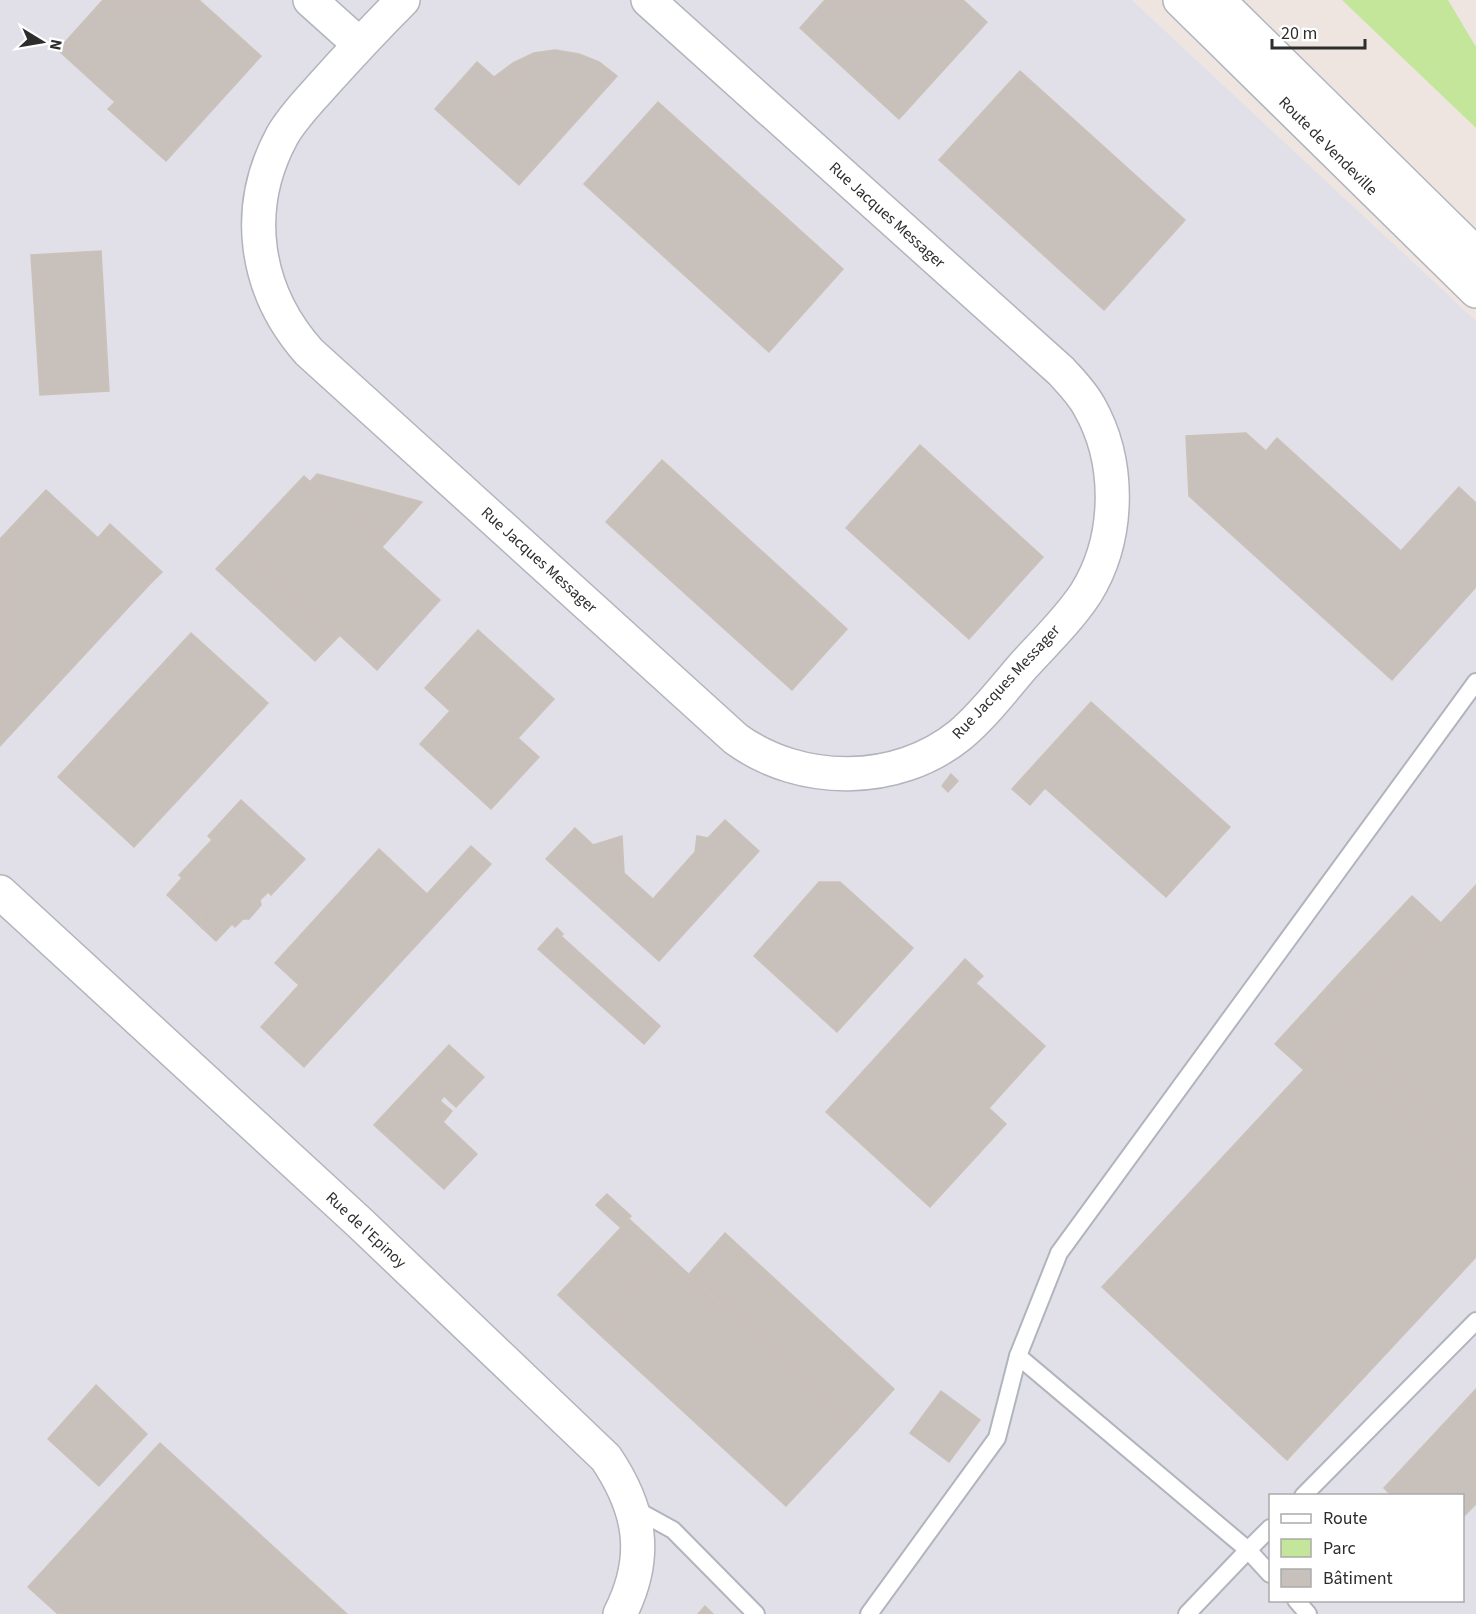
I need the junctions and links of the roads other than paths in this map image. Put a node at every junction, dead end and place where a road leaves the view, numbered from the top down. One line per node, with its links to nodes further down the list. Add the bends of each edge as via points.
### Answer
1 (310, 0): 6 (street)
2 (403, 0): 6 (street, Rue Jacques Messager)
3 (648, 0): 6 (street, Rue Jacques Messager, via 1060,371 1089,405 1104,441 1110,465 1112,509 1104,552 1087,592 961,734 926,756 897,767 876,772 829,773 782,763 752,750 296,337 272,298 264,274 260,204 282,136)
4 (1180, 0): 8 (street, Route de Vendeville)
5 (1218, 0): 7 (street, Route de Vendeville)
6 (358, 44)
7 (1476, 254)
8 (1476, 291)
9 (1476, 682): 12 (lane, via 1059,1253)
10 (0, 892): 14 (street, Rue de l'Epinoy, via 569,1421 606,1458 624,1485)
11 (1476, 1321): 13 (lane)
12 (1018, 1356): 16 (lane); 21 (lane, via 997,1438)
13 (1305, 1494)
14 (633, 1508): 19 (street, Rue de l'Epinoy, via 637,1562 632,1589); 20 (lane, via 673,1530)
15 (1269, 1529): 16 (lane)
16 (1248, 1550): 17 (lane); 22 (lane)
17 (1269, 1573)
18 (1298, 1602): 23 (lane)
19 (620, 1614)
20 (756, 1614)
21 (869, 1614)
22 (1187, 1614)
23 (1308, 1614)

